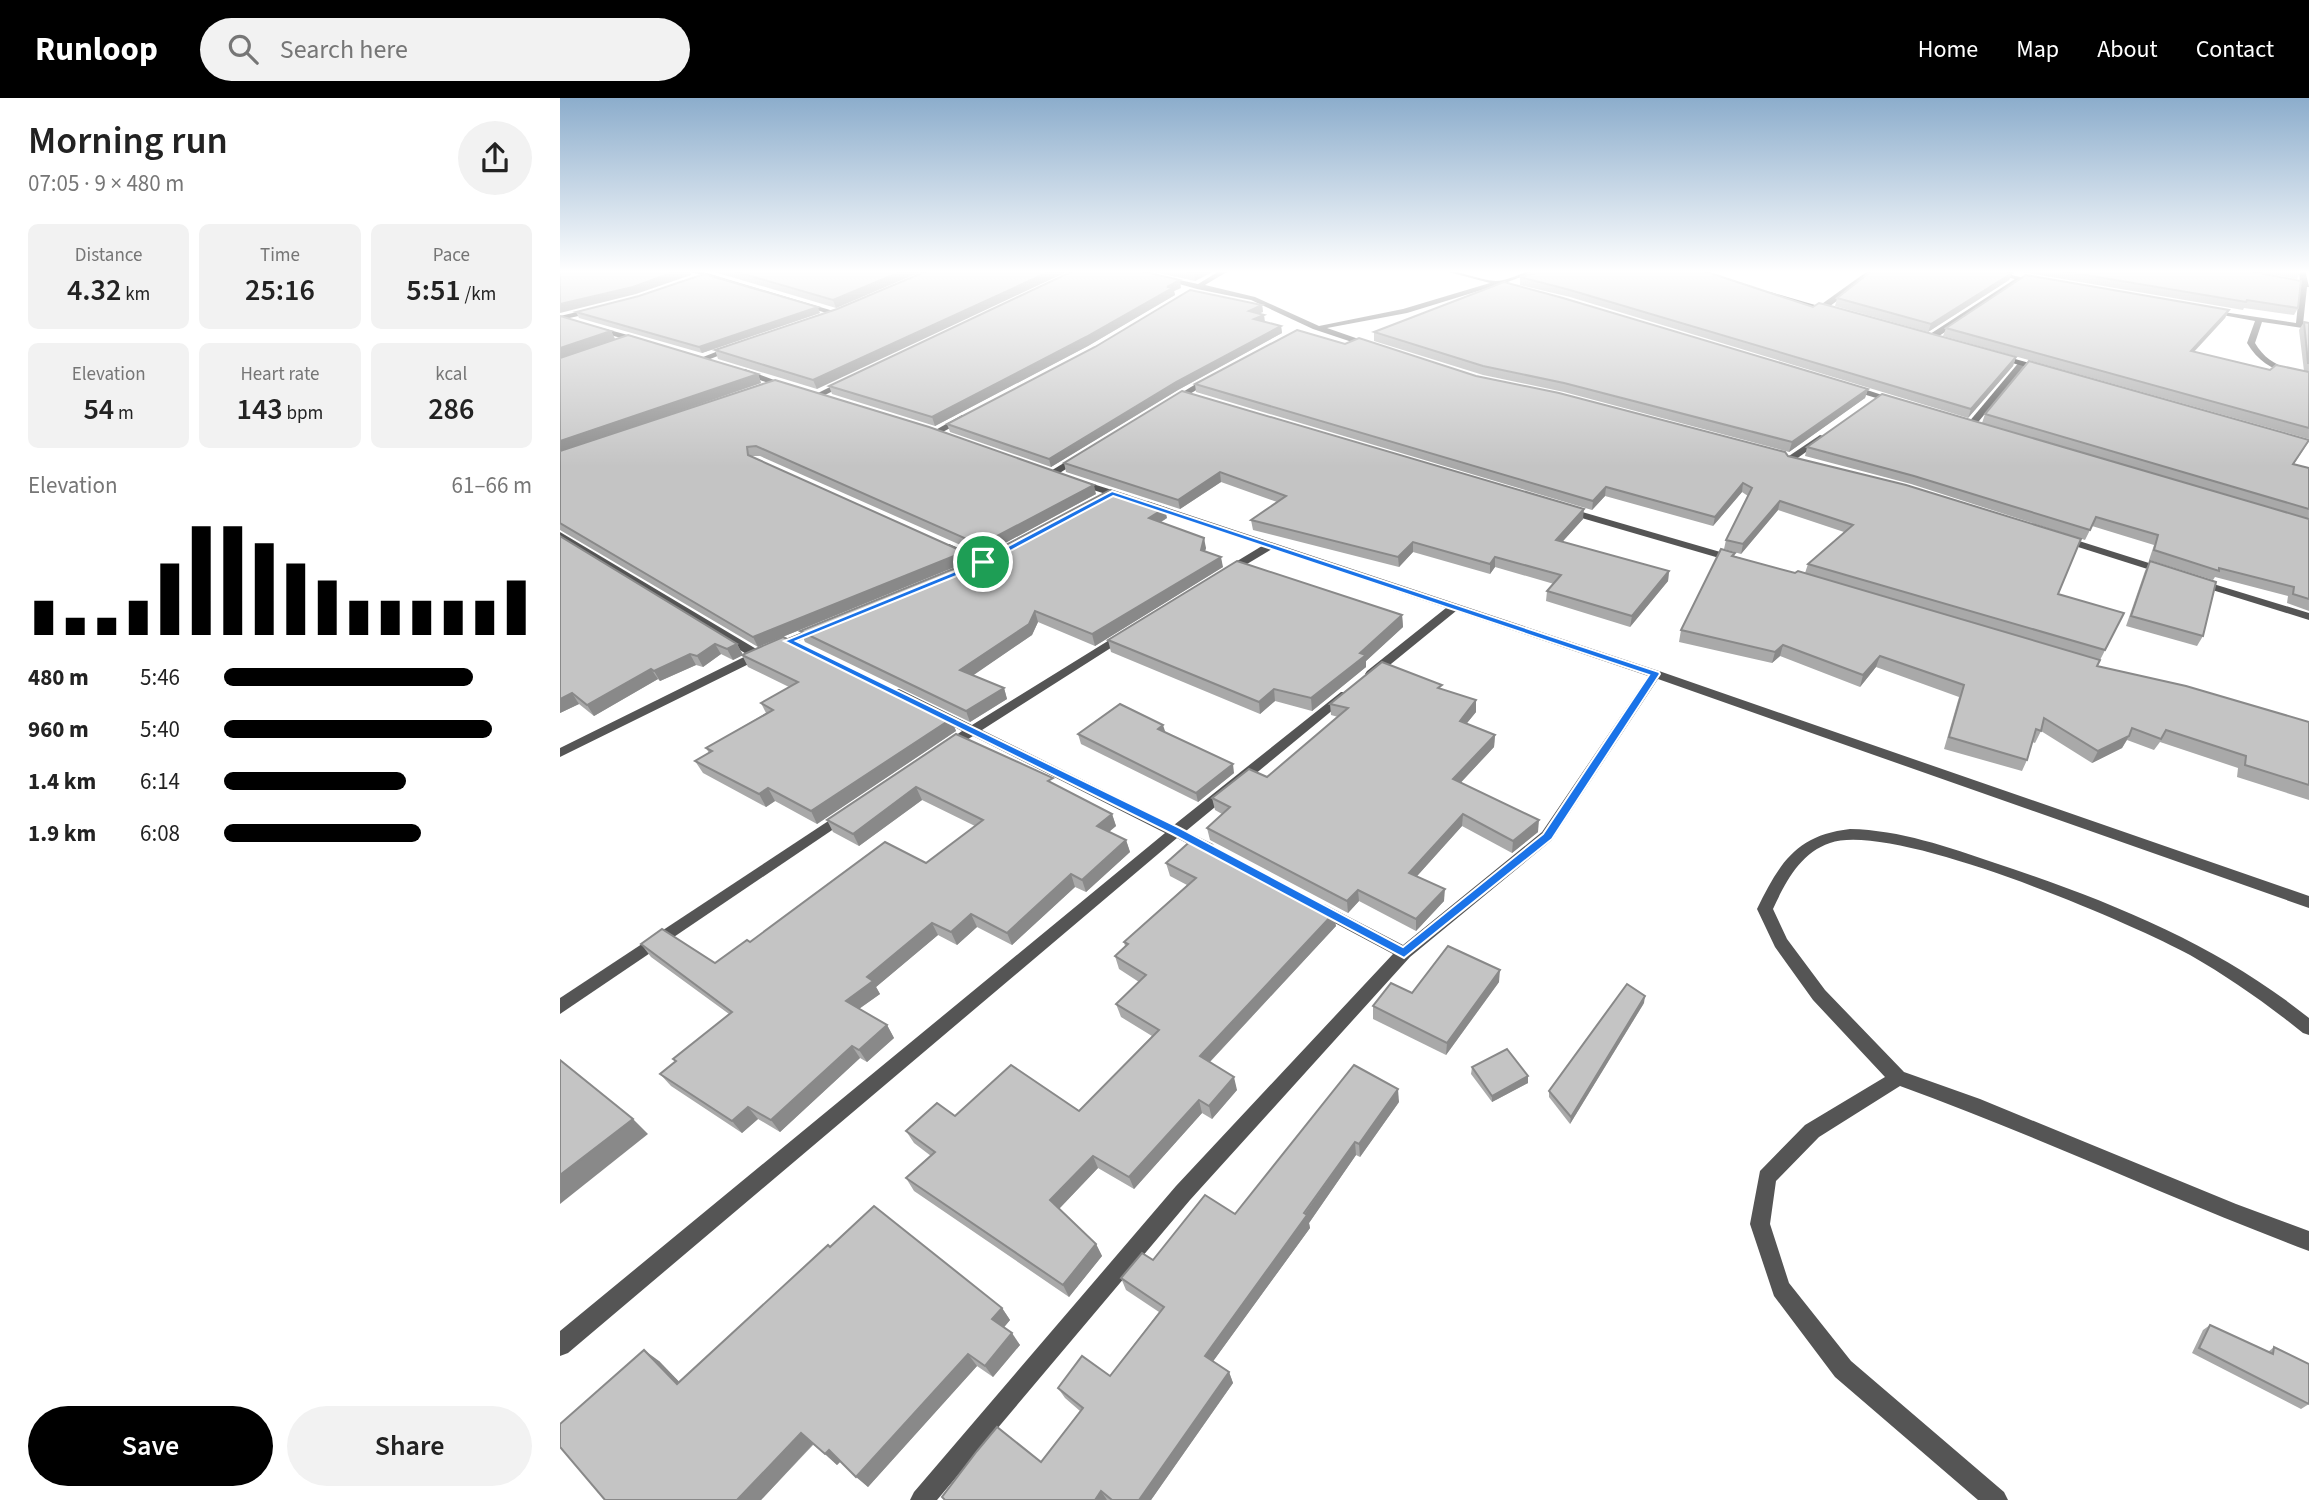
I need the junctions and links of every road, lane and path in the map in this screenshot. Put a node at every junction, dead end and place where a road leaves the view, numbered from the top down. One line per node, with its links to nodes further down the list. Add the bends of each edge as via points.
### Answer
1 (617, 335): 7 (street)
2 (1340, 335): 12 (street)
3 (1920, 335): 6 (street)
4 (1934, 335): 6 (street)
5 (2254, 335): 19 (street, via 2251,343 2262,362)
6 (1930, 338): 8 (street)
7 (632, 340): 9 (street); 11 (street)
8 (1944, 342)
9 (644, 343)
10 (738, 346): 15 (street)
11 (608, 348)
12 (1377, 348)
13 (1983, 353): 16 (street)
14 (690, 355): 15 (street)
15 (702, 359): 21 (street)
16 (2023, 363): 17 (street); 34 (street)
17 (2049, 371)
18 (1216, 375): 24 (street)
19 (2309, 377)
20 (854, 378): 25 (street)
21 (778, 383): 23 (street); 25 (street)
22 (1839, 384): 26 (street)
23 (765, 388)
24 (1182, 394): 27 (street); 31 (street)
25 (818, 395): 28 (street)
26 (1878, 396): 29 (street); 30 (street)
27 (1195, 398)
28 (831, 399)
29 (1901, 403)
30 (1868, 404)
31 (1158, 409)
32 (972, 413): 37 (street)
33 (1960, 422): 34 (street)
34 (1971, 425): 36 (street)
35 (922, 428): 37 (street)
36 (1984, 429)
37 (936, 432): 39 (street)
38 (1827, 434): 42 (street)
39 (948, 436)
40 (1088, 452): 45 (street)
41 (1776, 456): 42 (street)
42 (1789, 460): 43 (street)
43 (1802, 463)
44 (1039, 469): 45 (street)
45 (1052, 474): 46 (street)
46 (1112, 493): 47 (street); 52 (street)
47 (1101, 499)
48 (1549, 505): 55 (street)
49 (560, 535): 66 (street)
50 (2050, 535): 57 (street)
51 (932, 540): 54 (street)
52 (1271, 545): 59 (street); 60 (street)
53 (994, 556): 54 (street)
54 (983, 562): 56 (street)
55 (1744, 562)
56 (970, 568)
57 (2176, 575)
58 (2188, 579): 61 (street)
59 (1214, 580)
60 (1455, 606): 67 (street); 73 (street)
61 (2309, 617)
62 (827, 625): 64 (street)
63 (1133, 630): 69 (street)
64 (788, 641): 65 (street); 66 (street)
65 (813, 653)
66 (757, 655): 71 (street)
67 (1655, 674): 76 (street); 77 (street, via 1548,836)
68 (887, 688): 69 (street)
69 (973, 729): 70 (street); 73 (street)
70 (939, 752)
71 (560, 753)
72 (858, 806): 78 (street)
73 (1176, 831): 74 (street); 82 (street)
74 (1224, 857)
75 (1308, 902): 77 (street)
76 (2309, 902)
77 (1404, 953): 83 (street, via 1184,1193)
78 (560, 1007)
79 (2309, 1028): 80 (street, via 2281,1002 2165,936 2052,887 1886,837 1836,835 1811,844 1782,873 1765,909 1781,943 1819,995)
80 (1898, 1078): 81 (street); 84 (street, via 1812,1131 1767,1177 1760,1224 1781,1289 1843,1369)
81 (2309, 1241)
82 (560, 1345)
83 (922, 1500)
84 (1996, 1500)

